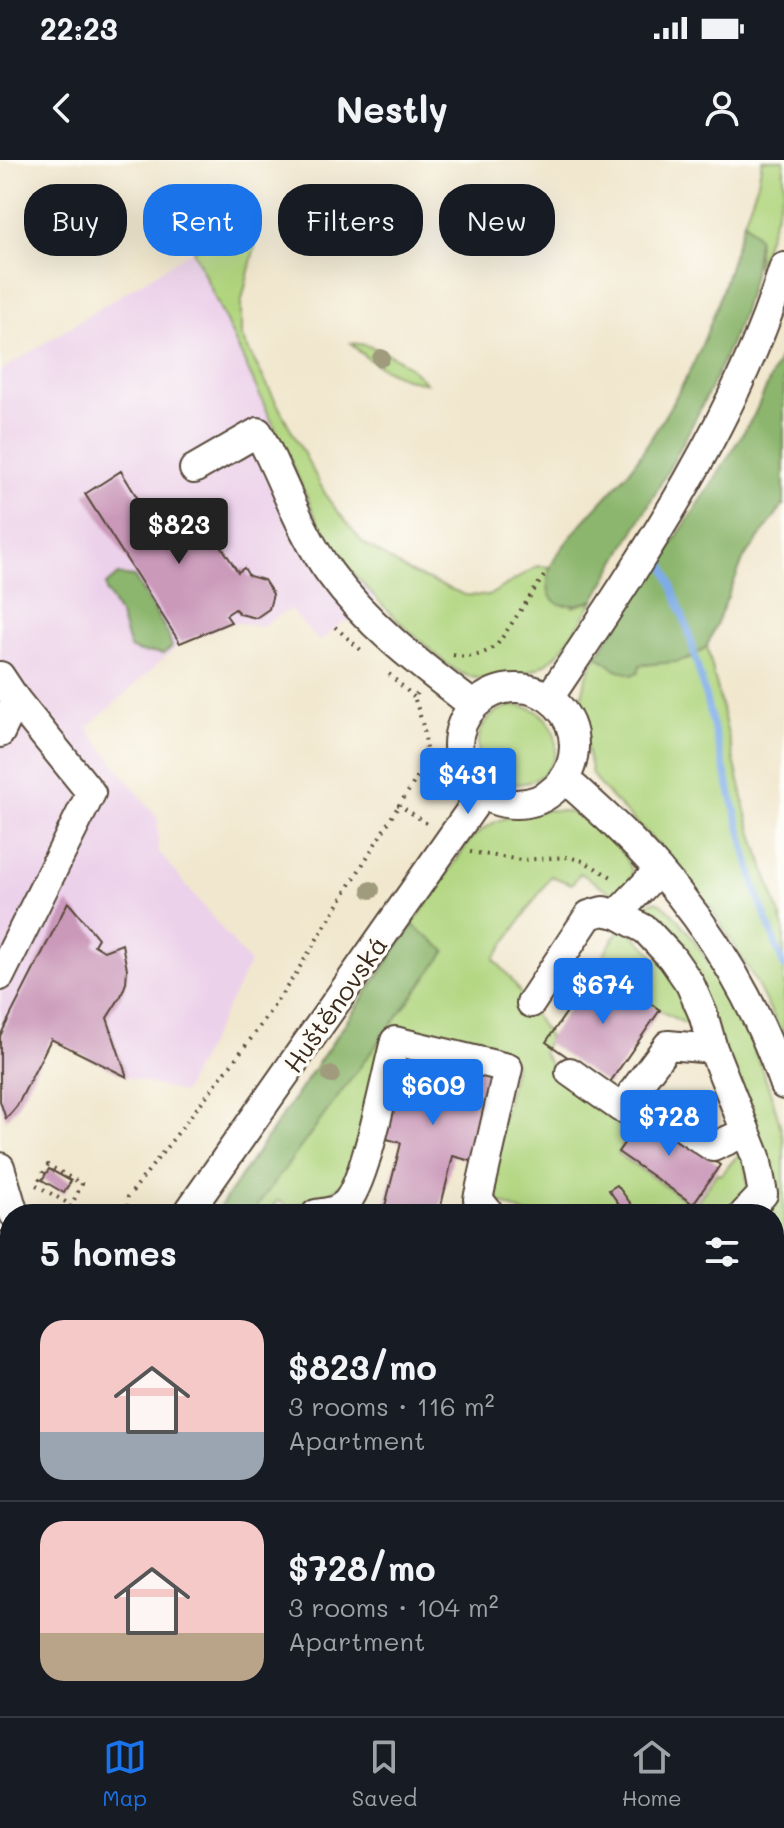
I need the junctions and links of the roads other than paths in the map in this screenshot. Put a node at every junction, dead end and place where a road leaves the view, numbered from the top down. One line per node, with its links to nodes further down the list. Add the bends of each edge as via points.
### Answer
1 (784, 267): 4 (street, via 753,351 669,515)
2 (194, 469): 6 (street, via 258,432 303,529 356,607)
3 (0, 676): 5 (street)
4 (549, 698): 6 (street, via 514,688 488,695); 8 (street, via 567,717 575,741)
5 (16, 700): 7 (street); 12 (street, via 91,793)
6 (474, 706): 9 (street, via 458,735 459,757)
7 (0, 733)
8 (565, 779): 9 (street, via 532,803 501,803); 10 (street)
9 (482, 794): 21 (street, Huštěnovská)
10 (659, 870): 11 (street); 16 (street, via 724,959 762,1028)
11 (617, 914): 13 (street, via 589,915); 14 (street, via 646,930 672,958 690,984)
12 (0, 976)
13 (531, 1003)
14 (713, 1049): 17 (street, via 668,1045); 18 (street)
15 (570, 1072): 17 (street, via 621,1108)
16 (784, 1085)
17 (632, 1093): 18 (street, via 713,1147)
18 (746, 1132): 24 (street, via 763,1194)
19 (0, 1167): 20 (street)
20 (11, 1204)
21 (194, 1204)
22 (343, 1204): 23 (street, via 363,1169 395,1041 508,1068 478,1199)
23 (482, 1204)
24 (754, 1204)

